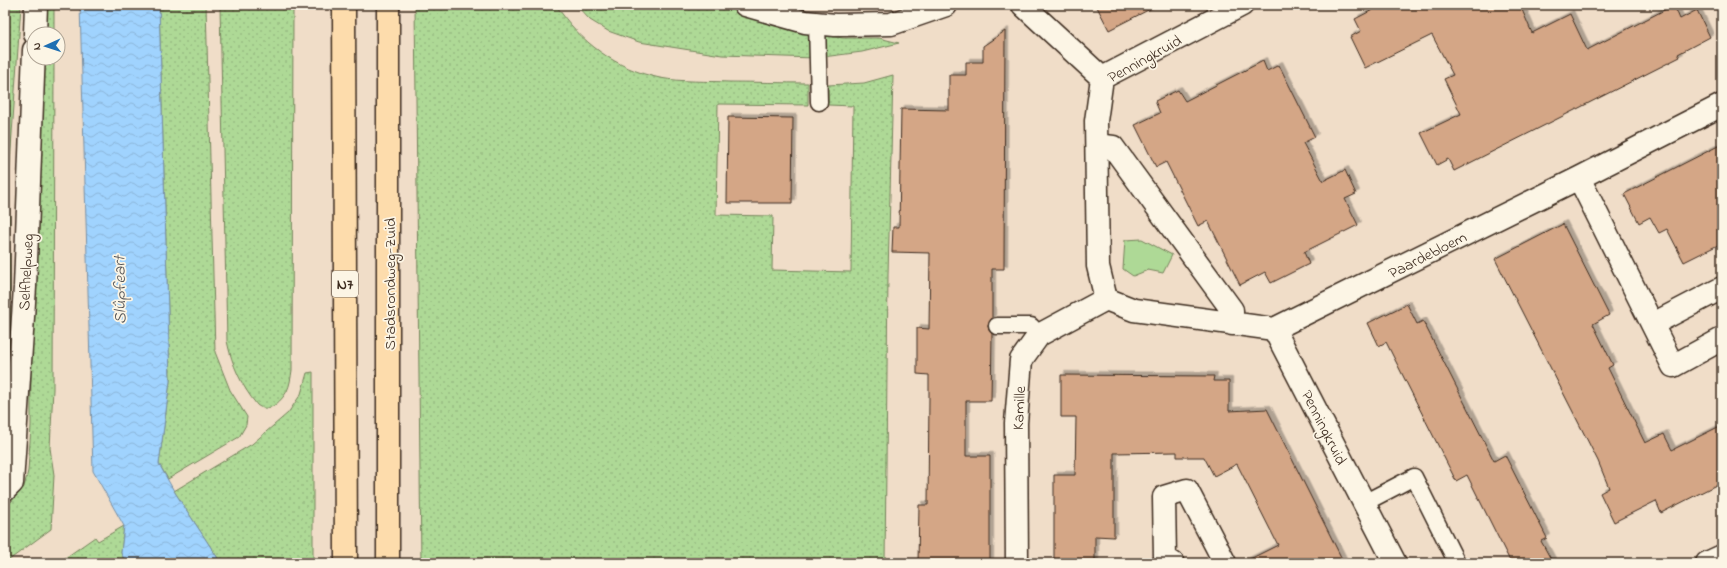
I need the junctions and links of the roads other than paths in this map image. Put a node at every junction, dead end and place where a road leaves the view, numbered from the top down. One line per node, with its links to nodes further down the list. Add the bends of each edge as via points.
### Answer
1 (36, 5): 9 (street)
2 (344, 5): 27 (highway, N7)
3 (388, 5): 28 (highway, Stadsrondweg-Zuid)
4 (745, 5): 8 (street)
5 (946, 5): 8 (street, via 890,24)
6 (1023, 5): 11 (street)
7 (1242, 5): 11 (street, Penningkruid)
8 (817, 23): 12 (lane)
9 (35, 26)
10 (33, 66): 24 (street, Selfhelpweg, via 25,287 12,483)
11 (1102, 78): 14 (street, Penningkruid, via 1096,121)
12 (819, 102)
13 (1722, 104): 15 (street, Paardebloem)
14 (1096, 145): 17 (street, Penningkruid, via 1098,266); 18 (street, via 1114,147 1232,310)
15 (1579, 178): 19 (street); 21 (street, Paardebloem)
16 (1722, 288): 19 (street)
17 (1106, 299): 18 (street, via 1134,310); 22 (street, Kamille)
18 (1232, 324): 21 (street)
19 (1653, 324): 23 (street, via 1673,366)
20 (997, 326): 22 (lane, via 1032,326)
21 (1274, 329): 25 (street, Penningkruid)
22 (1039, 335): 29 (street, Kamille, via 1021,360 1016,423)
23 (1722, 339)
24 (5, 490)
25 (1364, 503): 32 (street, Penningkruid); 33 (lane, via 1414,477)
26 (1722, 556): 34 (street)
27 (346, 563)
28 (388, 563)
29 (1017, 563)
30 (1173, 563): 31 (street, via 1165,558 1164,497 1187,490)
31 (1225, 563)
32 (1395, 563)
33 (1457, 563)
34 (1707, 563)

